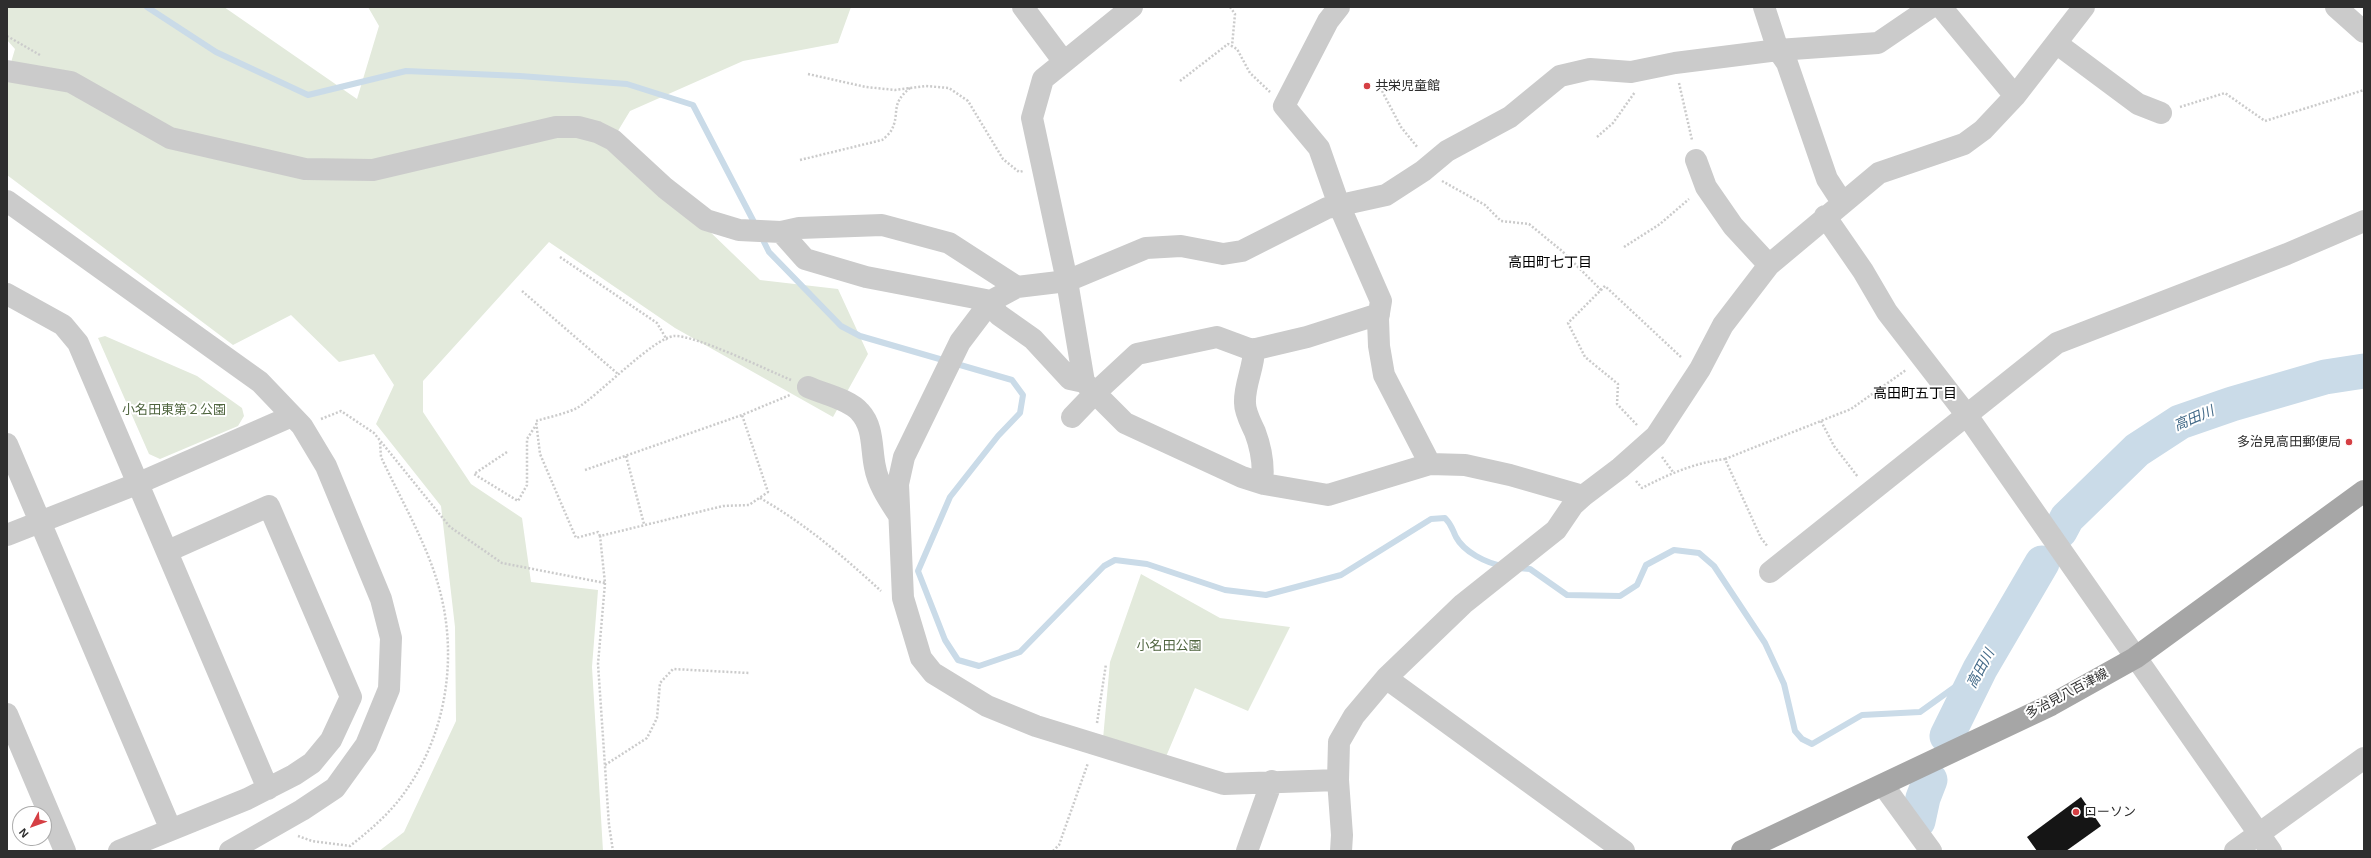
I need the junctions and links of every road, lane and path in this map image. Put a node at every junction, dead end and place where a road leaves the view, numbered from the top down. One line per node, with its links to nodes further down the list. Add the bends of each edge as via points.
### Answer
1 (1023, 7): 14 (street)
2 (1132, 7): 14 (street)
3 (1230, 7): 12 (path, via 1235,14)
4 (1339, 7): 24 (street, via 1328,21)
5 (1764, 7): 13 (street)
6 (1931, 7): 13 (street, via 1878,43)
7 (1941, 7): 23 (street)
8 (2336, 7): 10 (street)
9 (2080, 8): 11 (street)
10 (2364, 32)
11 (2056, 43): 23 (street); 25 (street, via 2138,104)
12 (1232, 46): 19 (path, via 1228,44); 24 (path, via 1237,49 1250,73)
13 (1778, 50): 15 (street); 33 (street, via 1786,64 1827,179)
14 (1064, 62): 30 (street, via 1043,79 1032,118)
15 (1675, 63): 16 (street); 28 (path)
16 (1654, 68): 26 (path, via 1613,123); 29 (street, via 1631,72 1590,69 1560,76 1510,117 1447,150)
17 (7, 71): 37 (street, via 71,82 170,138 306,169 374,170 556,127 578,128 597,132 613,140 665,188 706,220 744,230)
18 (808, 74): 20 (path, via 866,87 895,90)
19 (1180, 81)
20 (910, 88): 27 (path, via 900,96 891,131 882,140); 30 (path, via 949,88 968,101 1002,159 1019,172)
21 (2364, 90): 25 (path, via 2265,121 2225,93)
22 (1382, 91): 29 (path)
23 (2015, 96): 33 (street, via 1983,130 1964,144 1879,173)
24 (1284, 106): 34 (street, via 1319,148)
25 (2160, 113)
26 (1597, 137)
27 (800, 160)
28 (1696, 160): 31 (street)
29 (1428, 167): 34 (street, via 1386,195); 43 (path, via 1485,205 1501,221 1529,224 1562,251)
30 (1043, 170): 41 (street)
31 (1704, 184): 38 (path, via 1660,224); 40 (street, via 1734,226)
32 (7, 201): 58 (street, via 260,382)
33 (1842, 202): 35 (street)
34 (1339, 205): 41 (street, via 1327,208 1242,251 1223,254 1181,246 1146,248); 47 (street, via 1380,301)
35 (1825, 216): 40 (street); 50 (street, via 1863,271 1887,312)
36 (2364, 221): 55 (street, via 2287,254 2057,343)
37 (776, 232): 42 (street, via 799,228 882,225 949,243); 46 (street, via 805,259 866,277)
38 (1624, 247)
39 (560, 257): 48 (path, via 657,323)
40 (1769, 265): 51 (street, via 1723,325)
41 (1067, 281): 42 (street); 54 (street)
42 (1016, 287): 46 (street)
43 (1601, 290): 51 (path, via 1605,286 1679,356); 61 (path, via 1568,323 1585,357 1618,384 1617,404)
44 (522, 291): 52 (path)
45 (7, 294): 70 (street, via 63,325 78,343)
46 (990, 302): 54 (street, via 999,315 1033,339 1070,379); 76 (street, via 956,350 904,457 898,484)
47 (1378, 314): 49 (street, via 1314,335); 66 (street, via 1379,346 1384,375)
48 (667, 340): 52 (path); 53 (path, via 673,336 693,340)
49 (1254, 349): 54 (street, via 1217,337 1137,354); 71 (street, via 1254,364 1244,403 1256,434 1264,469)
50 (1923, 358): 55 (street); 59 (path, via 1851,409)
51 (1700, 369): 61 (street)
52 (618, 374): 60 (path, via 577,408 536,421)
53 (808, 387): 56 (path); 76 (street, via 844,402 860,412 872,437 875,468 885,495)
54 (1089, 387): 57 (street); 71 (street, via 1125,423 1242,477)
55 (1966, 414): 73 (street); 85 (street)
56 (742, 416): 64 (path); 75 (path, via 768,492)
57 (1072, 417)
58 (297, 421): 70 (street); 83 (path, via 341,411 374,433 450,527 502,563); 101 (street, via 326,466 381,599 391,638 389,690 366,745 335,788)
59 (1821, 421): 65 (path); 73 (path, via 1834,446)
60 (537, 424): 63 (path, via 527,439 527,485 518,501 474,474); 80 (path, via 540,454 576,538 598,532)
61 (1652, 440): 67 (street); 69 (path)
62 (7, 444): 77 (street)
63 (507, 452)
64 (626, 456): 68 (path); 78 (path)
65 (1725, 459): 69 (path, via 1702,462); 82 (path)
66 (1430, 464): 71 (street, via 1328,495); 74 (street, via 1465,465)
67 (1623, 466): 69 (path, via 1642,488); 74 (street)
68 (585, 470)
69 (1673, 472)
70 (139, 483): 77 (street); 81 (street)
71 (1262, 483)
72 (2364, 491): 85 (main road, 多治見八百津線)
73 (1869, 492): 82 (street)
74 (1583, 496): 88 (street, via 1573,505 1556,530 1463,604)
75 (760, 498): 78 (path, via 749,505 723,506); 84 (path, via 791,515 849,561)
76 (898, 515): 90 (street, via 903,598 921,658 933,673 987,706 1036,726)
77 (39, 522): 79 (street); 97 (street)
78 (644, 524): 80 (path)
79 (7, 535)
80 (600, 536): 83 (path)
81 (168, 551): 96 (street); 96 (street, via 269,506 351,697 331,740 312,763)
82 (1775, 568)
83 (605, 583): 92 (path, via 598,664)
84 (886, 597)
85 (2135, 658): 95 (main road, 多治見八百津線, via 2051,705); 98 (street)
86 (1106, 664): 90 (path)
87 (749, 673): 92 (path, via 673,669 660,683 657,718 647,738)
88 (1386, 678): 93 (street, via 1354,716 1339,742); 106 (street)
89 (7, 714): 99 (street)
90 (1094, 744): 94 (street, via 1224,784); 103 (path, via 1059,845)
91 (2364, 758): 98 (street)
92 (605, 765): 102 (path)
93 (1338, 780): 94 (street); 105 (street)
94 (1272, 781): 104 (street)
95 (1883, 785): 107 (main road, 多治見八百津線); 108 (street)
96 (268, 788): 97 (street)
97 (172, 830): 100 (street)
98 (2264, 842): 109 (street)
99 (64, 851)
100 (120, 851)
101 (230, 851)
102 (613, 851)
103 (1053, 851)
104 (1246, 851)
105 (1341, 851)
106 (1624, 851)
107 (1742, 851)
108 (1931, 851)
109 (2235, 851)

